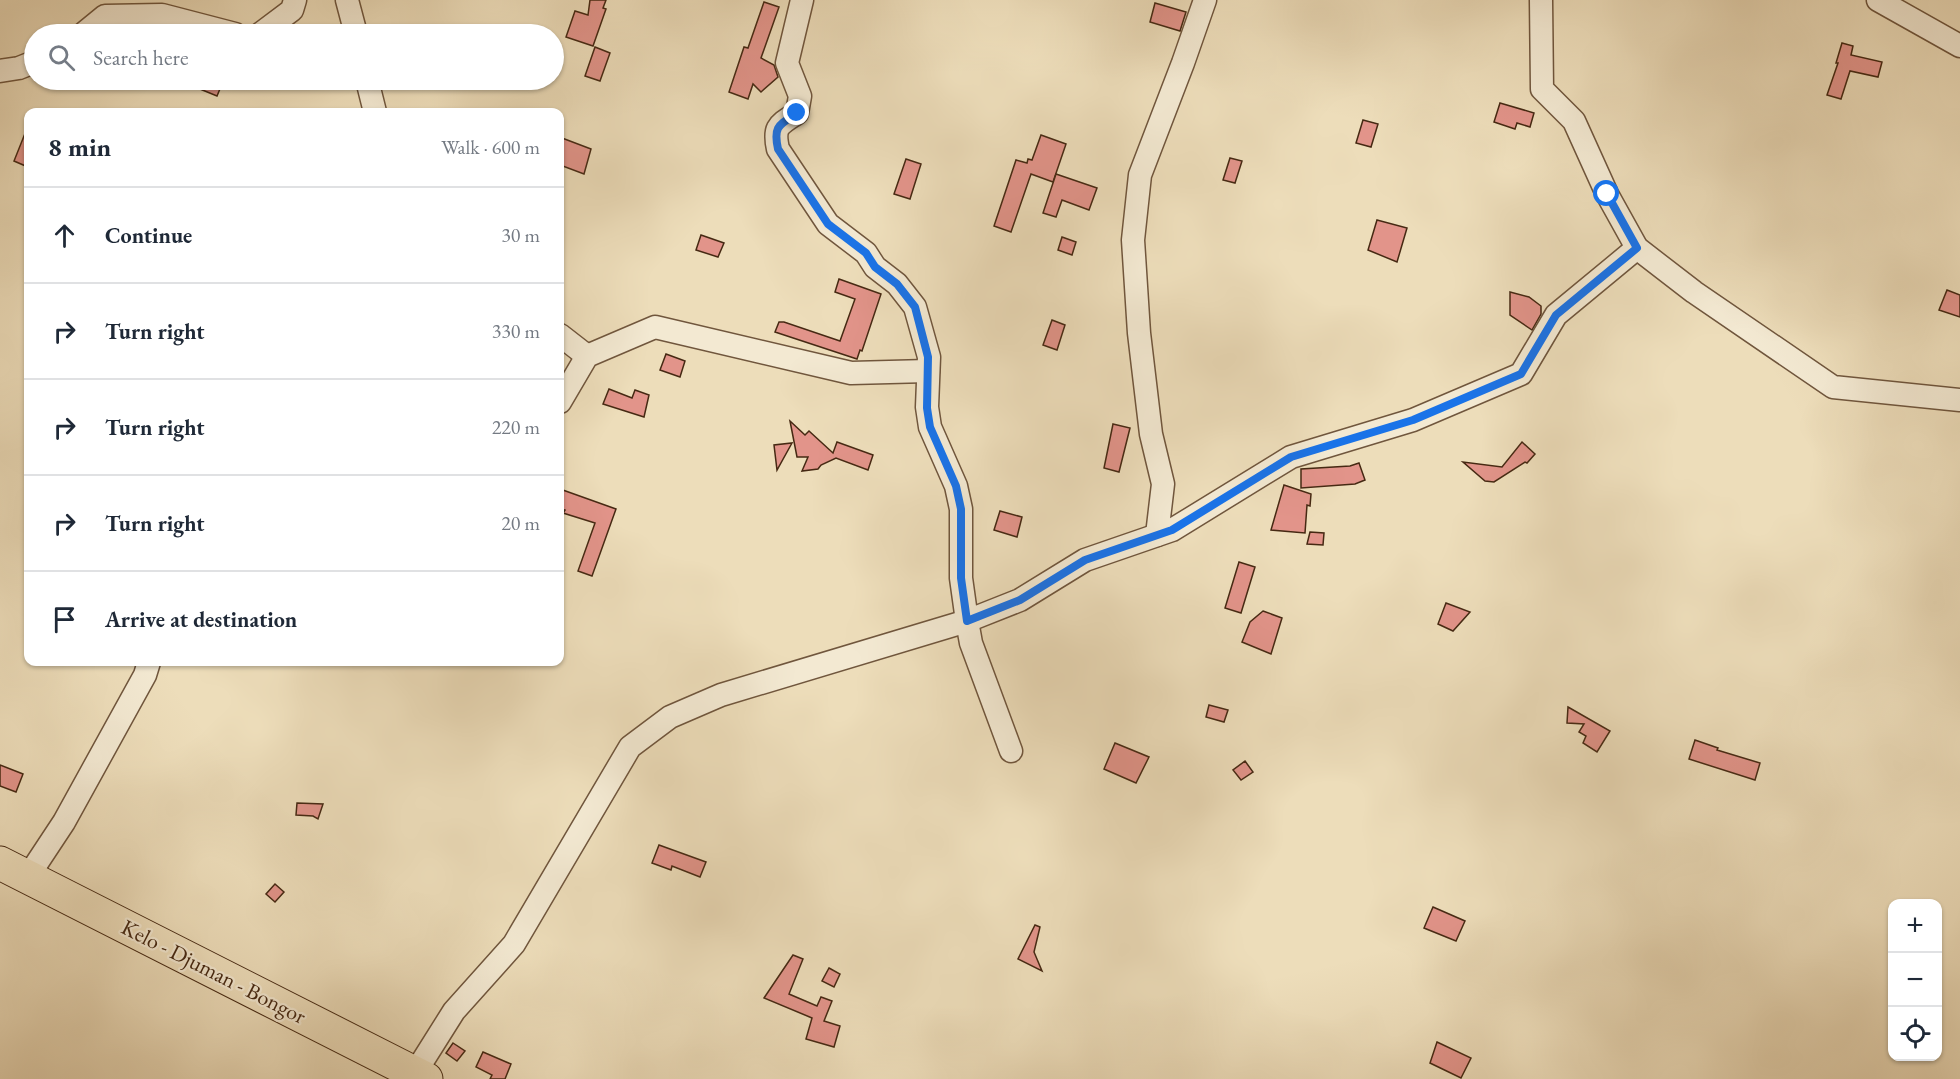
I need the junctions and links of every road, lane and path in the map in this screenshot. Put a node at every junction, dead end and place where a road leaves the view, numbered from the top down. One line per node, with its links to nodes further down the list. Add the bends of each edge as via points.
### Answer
1 (295, 0): 9 (street, via 292,10)
2 (347, 0): 10 (street)
3 (802, 0): 19 (street, via 788,63 800,96 797,113 779,125 775,134 778,149 828,224 866,253 915,307)
4 (1205, 0): 22 (street, via 1140,175 1133,240 1138,333 1151,434 1163,484)
5 (1541, 0): 16 (street, via 1542,89 1574,121)
6 (1878, 0): 11 (street)
7 (95, 24): 8 (street, via 105,16 162,15)
8 (197, 24)
9 (273, 24)
10 (353, 24)
11 (1960, 46)
12 (24, 66): 13 (street)
13 (0, 71)
14 (370, 90): 15 (street)
15 (374, 108)
16 (1637, 248): 21 (street, via 1833,387); 22 (street, via 1556,315 1521,374 1413,420 1291,457 1172,530)
17 (564, 338): 18 (street)
18 (587, 356): 19 (street, via 655,327 851,373); 20 (street)
19 (928, 371): 23 (street, via 930,427 956,486 961,509 961,578)
20 (564, 395)
21 (1960, 400)
22 (1157, 535): 23 (street, via 1085,560 1020,600)
23 (967, 621): 25 (street, via 971,643); 27 (street, via 721,695 670,717 630,747 514,944 454,1011)
24 (148, 666): 26 (street, via 64,822)
25 (1011, 751)
26 (13, 871): 27 (highway, Kelo - Djuman - Bongor, via 128,926)
27 (418, 1077)

